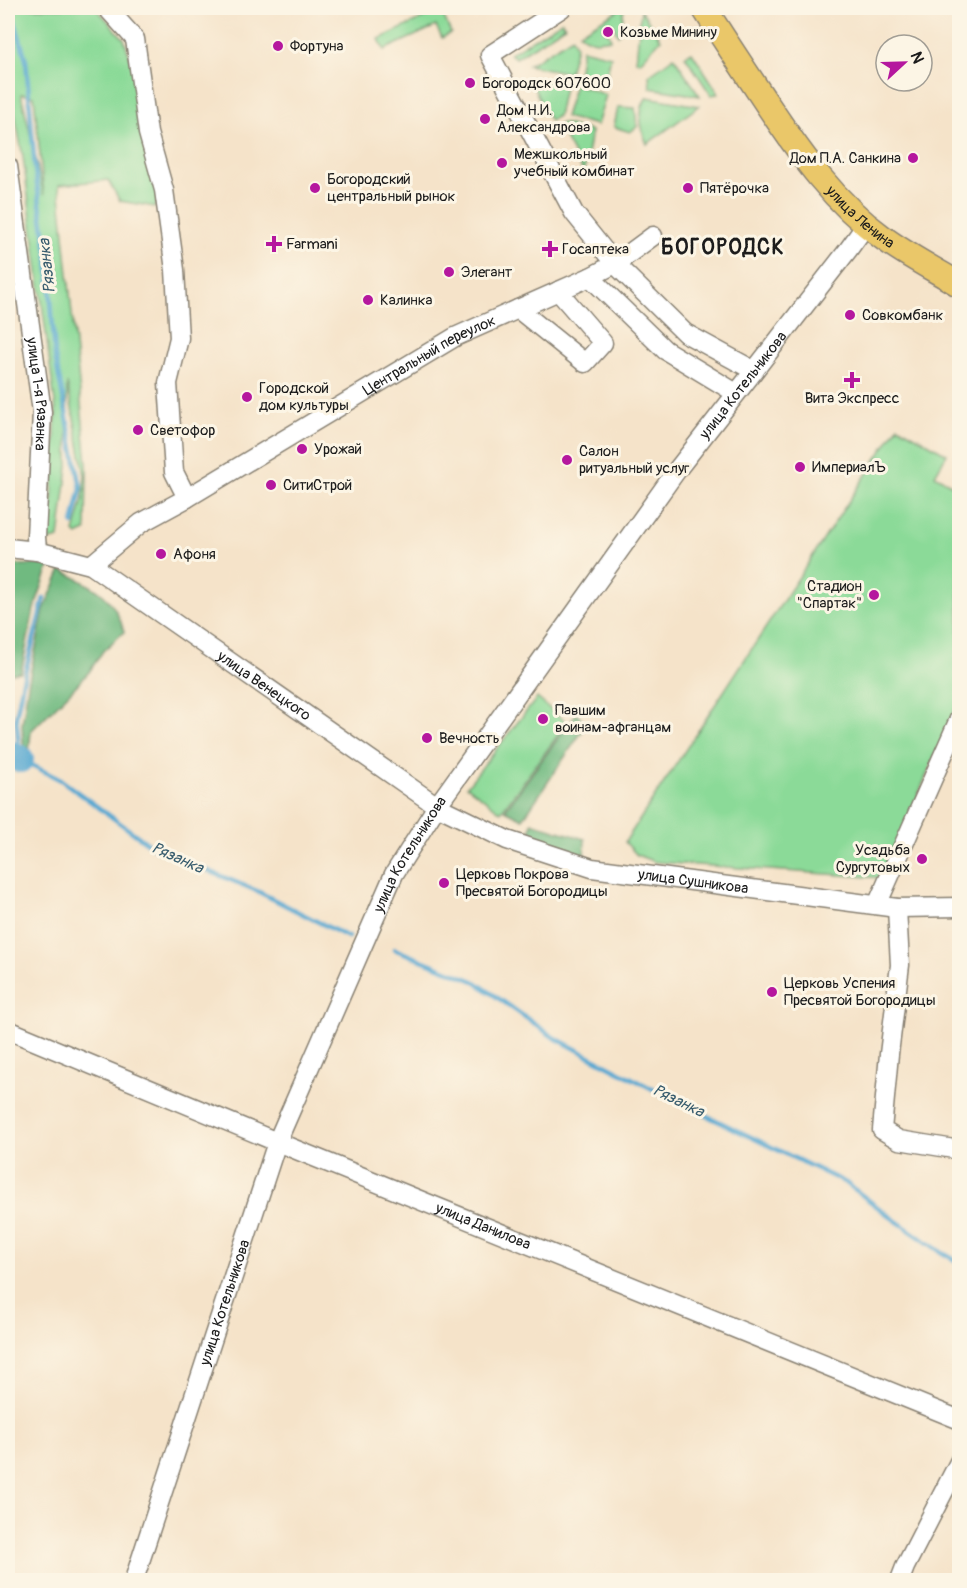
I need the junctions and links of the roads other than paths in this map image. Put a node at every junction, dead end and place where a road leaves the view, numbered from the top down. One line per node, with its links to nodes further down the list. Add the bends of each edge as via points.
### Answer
1 (107, 8): 14 (street, via 135,39 148,133 164,190 179,338 168,383 174,472)
2 (562, 8): 7 (street, via 490,55 574,213)
3 (704, 8): 5 (main road, улица Ленина, via 798,150 826,186)
4 (8, 166): 16 (street, улица 1-я Рязанка, via 42,412)
5 (866, 225): 9 (main road, улица Ленина); 12 (street, улица Котельникова)
6 (653, 236): 7 (street, Центральный переулок)
7 (615, 264): 8 (street, Центральный переулок); 12 (street, via 685,333)
8 (590, 277): 10 (street, Центральный переулок); 13 (street, via 665,350)
9 (960, 285)
10 (558, 291): 11 (street, Центральный переулок); 11 (street, via 603,343 585,363)
11 (518, 309): 14 (street, Центральный переулок, via 455,337)
12 (753, 370): 13 (street, улица Котельникова)
13 (736, 393): 19 (street, улица Котельникова)
14 (188, 498): 17 (street, Центральный переулок, via 141,523)
15 (8, 548): 16 (street)
16 (37, 551): 17 (street)
17 (91, 565): 19 (street, улица Венецкого)
18 (960, 717): 20 (street)
19 (437, 806): 20 (street, улица Сушникова, via 507,840 592,868); 24 (street, улица Котельникова, via 394,874)
20 (877, 905): 22 (street, улица Сушникова)
21 (960, 907): 22 (street, улица Сушникова)
22 (897, 908): 25 (street, via 900,965 882,1130 899,1140)
23 (8, 1030): 24 (street, улица Данилова)
24 (277, 1142): 26 (street, улица Данилова); 28 (street, улица Котельникова)
25 (960, 1150)
26 (960, 1420)
27 (960, 1460): 29 (street)
28 (134, 1581)
29 (900, 1581)

